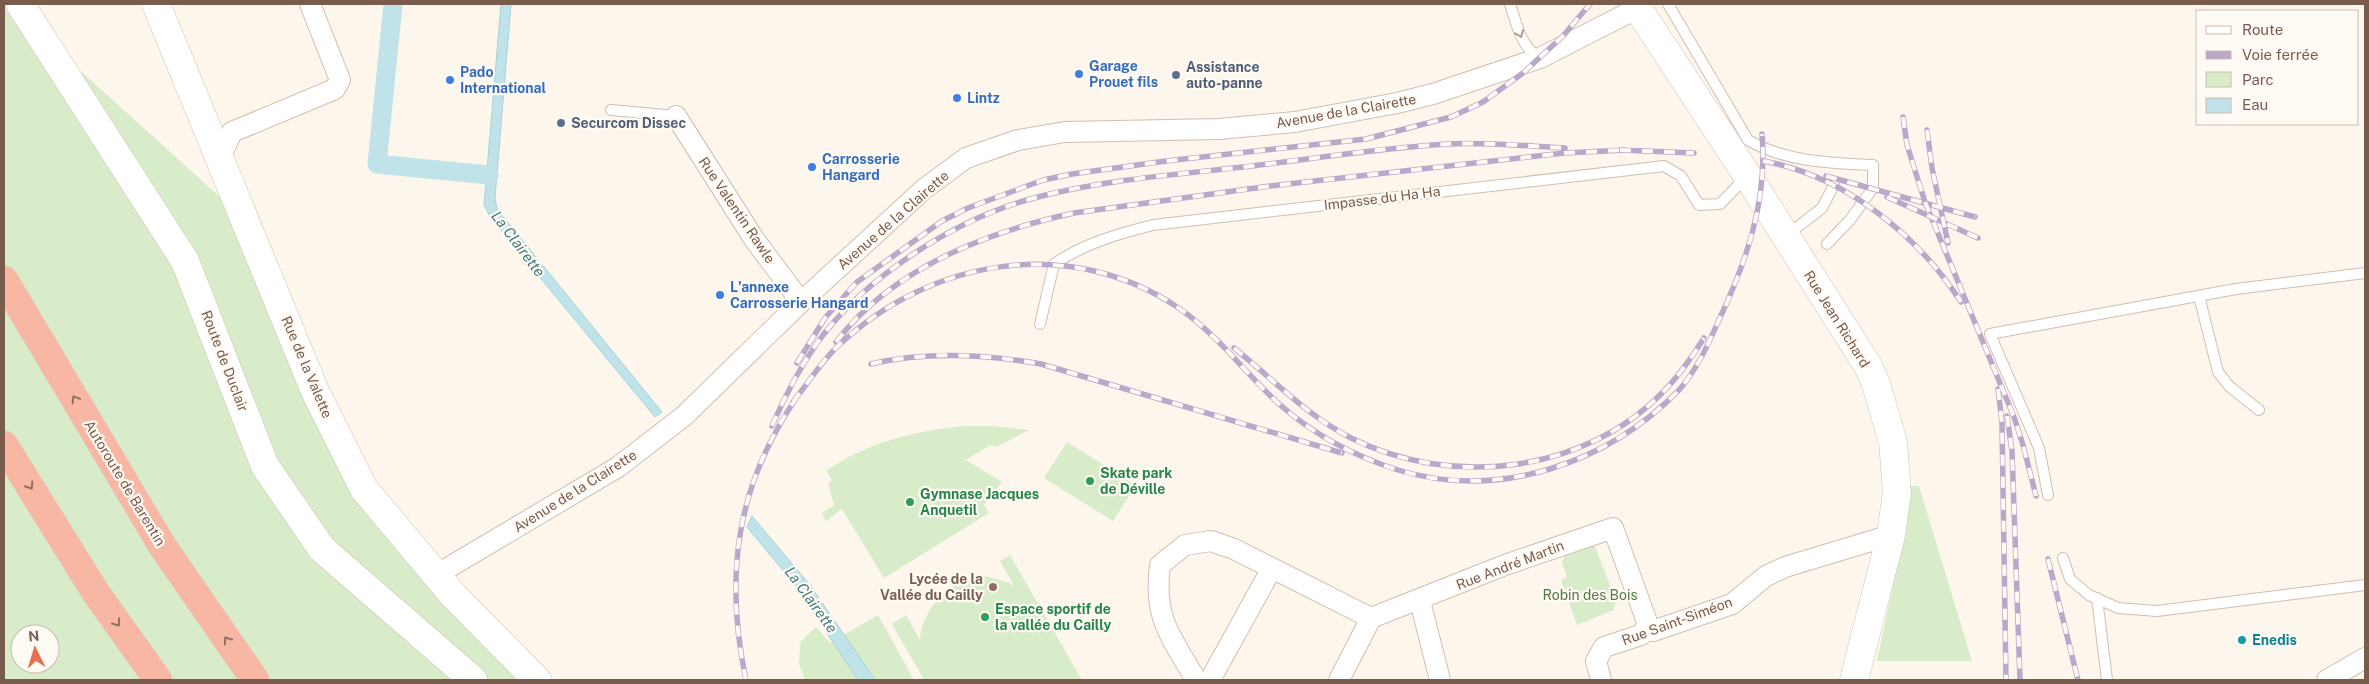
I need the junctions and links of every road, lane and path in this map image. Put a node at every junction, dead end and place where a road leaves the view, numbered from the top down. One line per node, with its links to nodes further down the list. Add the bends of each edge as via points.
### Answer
1 (20, 4): 36 (street, Route de Duclair, via 185,261 265,466 322,550)
2 (156, 4): 10 (street, Rue de la Valette)
3 (310, 4): 10 (street, via 340,80 335,89 232,132)
4 (1510, 4): 7 (lane, one-way to 7, via 1528,50)
5 (1668, 4): 14 (lane, via 1748,140 1769,152 1822,162 1873,165 1873,188 1850,220)
6 (1637, 6): 7 (street, Avenue de la Clairette); 11 (street, Rue Jean Richard)
7 (1540, 58): 18 (street, Avenue de la Clairette, via 1433,94 1295,122 1219,128 1065,132 1009,143 966,158 924,189)
8 (611, 110): 9 (lane)
9 (676, 116): 18 (street, Rue Valentin Rawle, via 754,238)
10 (220, 158): 26 (street, Rue de la Valette, via 316,391 364,489)
11 (1747, 176): 13 (street, Rue Jean Richard); 19 (lane, Impasse du Ha Ha, via 1720,204 1699,205 1681,176 1664,166 1154,225 1112,235 1072,252 1054,264)
12 (1834, 185): 13 (lane, via 1822,208)
13 (1785, 237): 23 (street, Rue Jean Richard, via 1868,366 1876,384 1897,467)
14 (1827, 244)
15 (2365, 273): 17 (lane)
16 (4, 280): 35 (highway, Autoroute de Barentin, one-way to 16, via 163,547)
17 (2199, 296): 20 (lane, via 2218,372 2229,386); 22 (lane, via 1990,334 2039,448)
18 (801, 302): 26 (street, Avenue de la Clairette, via 684,416 618,467)
19 (1040, 324)
20 (2260, 410)
21 (4, 445): 34 (highway, one-way to 34, via 96,593)
22 (2048, 495)
23 (1891, 535): 31 (street, Rue Saint-Siméon, via 1785,567 1766,576 1732,604 1653,631); 33 (street, Rue Jean Richard)
24 (2063, 558): 28 (lane, via 2070,579)
25 (1272, 568): 30 (street); 38 (street, via 1211,541 1185,545 1160,565 1157,589 1162,621); 39 (street)
26 (436, 575): 37 (street, Rue de la Valette)
27 (2365, 584): 28 (lane, via 2157,611 2118,608)
28 (2096, 598): 43 (lane)
29 (1420, 600): 30 (street, Rue André Martin); 31 (street, Rue André Martin, via 1505,565 1613,528 1647,622); 41 (street)
30 (1371, 618): 40 (street)
31 (1645, 630): 42 (street, Rue Saint-Siméon, via 1640,635 1604,647 1596,661)
32 (2365, 658): 44 (street)
33 (1857, 677)
34 (158, 680)
35 (254, 680)
36 (473, 680)
37 (537, 680)
38 (1196, 680)
39 (1210, 680)
40 (1339, 680)
41 (1440, 680)
42 (1602, 680)
43 (2107, 680)
44 (2327, 680)

